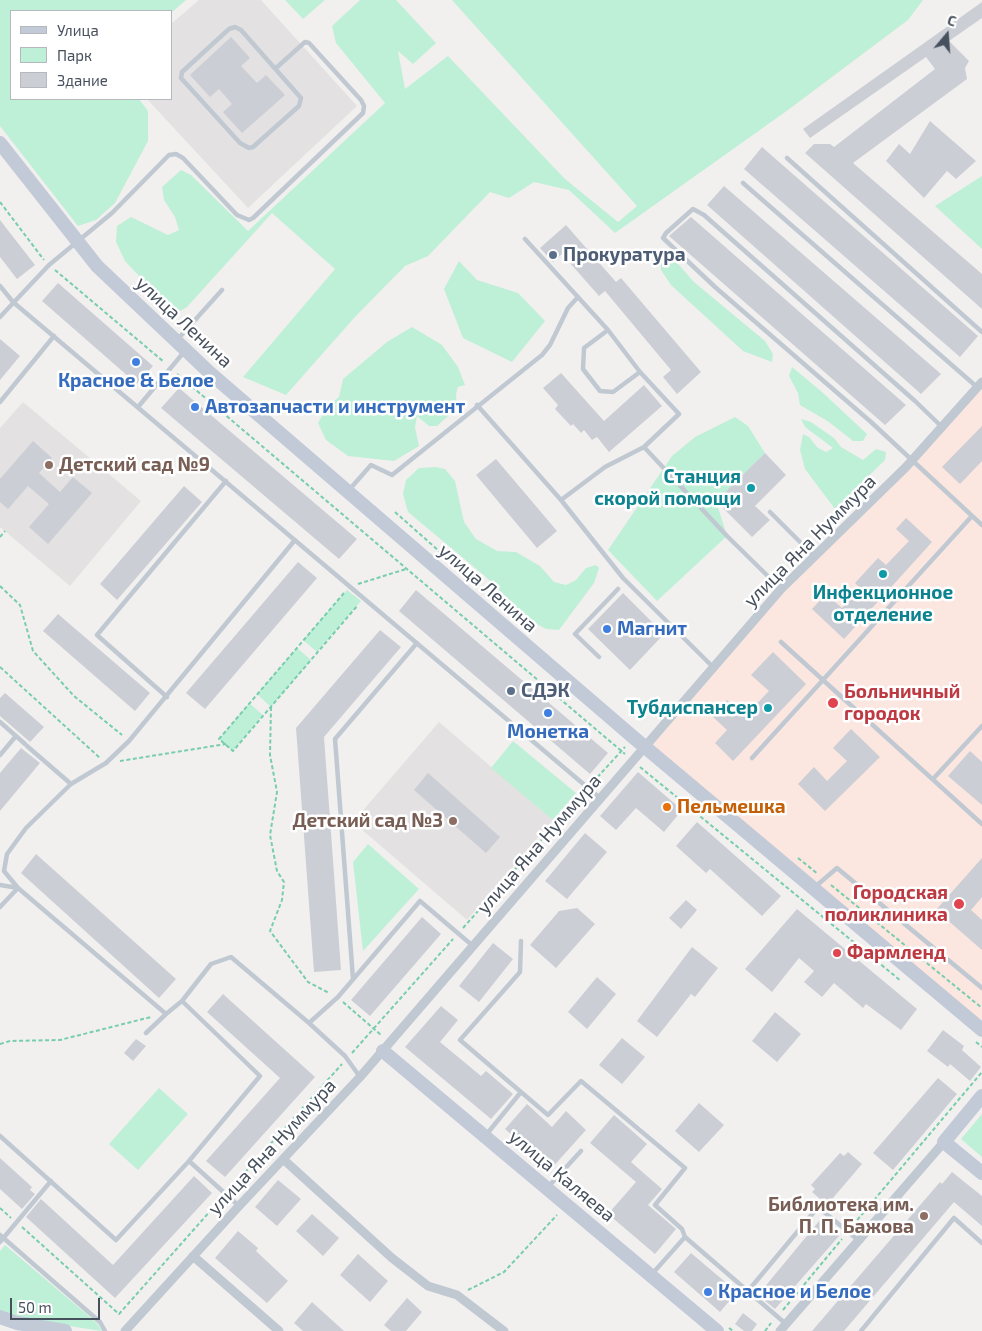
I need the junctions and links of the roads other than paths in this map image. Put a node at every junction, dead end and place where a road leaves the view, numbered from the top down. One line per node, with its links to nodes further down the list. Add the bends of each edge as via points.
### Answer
1 (276, 68): 1 (lane, via 301,95 301,101 249,148 240,143 181,76 229,29 235,27); 6 (lane, via 305,42 309,43 364,106 358,119 253,218 243,219 237,215 183,158 172,153 112,213)
2 (0, 144): 6 (main road, улица Ленина)
3 (787, 158): 13 (lane)
4 (743, 183): 17 (lane)
5 (525, 239): 9 (lane)
6 (77, 240): 10 (lane); 15 (main road, улица Ленина, via 97,266)
7 (0, 286): 10 (lane)
8 (222, 290): 15 (lane)
9 (578, 297): 12 (lane); 19 (lane, via 568,308 542,355)
10 (13, 302): 11 (lane); 14 (lane)
11 (0, 317)
12 (608, 330): 16 (lane); 16 (lane, via 584,348 583,369 600,391 613,392)
13 (982, 332)
14 (54, 336): 18 (lane); 20 (lane)
15 (181, 345): 20 (lane, via 170,368); 25 (main road, улица Ленина)
16 (640, 372): 22 (lane, via 679,414)
17 (980, 384): 21 (street, улица Яна Нуммура)
18 (0, 402)
19 (477, 405): 25 (lane, via 392,475 371,465); 26 (lane)
20 (138, 407): 24 (lane)
21 (943, 428): 23 (street, улица Яна Нуммура); 23 (lane, via 704,215 693,210 666,233 662,238 702,275)
22 (644, 448): 26 (lane, via 606,467); 33 (lane)
23 (913, 460): 28 (lane); 31 (street, улица Яна Нуммура)
24 (226, 481): 30 (lane); 39 (lane, via 97,635)
25 (348, 491): 43 (main road, улица Ленина)
26 (561, 500): 37 (lane, via 623,578)
27 (770, 512): 31 (lane)
28 (972, 516): 29 (lane); 38 (lane)
29 (982, 525)
30 (295, 540): 35 (lane); 39 (lane)
31 (815, 557): 33 (street, улица Яна Нуммура)
32 (618, 589): 36 (lane, via 575,634)
33 (782, 590): 37 (street, улица Яна Нуммура)
34 (781, 642): 38 (lane)
35 (417, 643): 48 (lane); 56 (lane, via 335,739)
36 (599, 656)
37 (714, 668): 43 (street, улица Яна Нуммура)
38 (822, 679): 45 (lane); 46 (lane)
39 (167, 697): 47 (lane, via 106,763)
40 (0, 722): 42 (lane)
41 (982, 726): 46 (lane)
42 (16, 736): 44 (lane); 47 (lane)
43 (645, 747): 48 (street, улица Яна Нуммура); 52 (main road, улица Ленина)
44 (0, 754)
45 (752, 758)
46 (932, 779): 49 (lane)
47 (71, 784): 51 (lane, via 26,828 6,854 4,870)
48 (600, 798): 55 (street, улица Яна Нуммура)
49 (982, 824)
50 (0, 885): 51 (lane)
51 (18, 888): 53 (lane); 59 (lane)
52 (813, 888): 57 (lane, via 837,868); 62 (main road, улица Ленина)
53 (0, 906)
54 (521, 941): 65 (lane, via 520,972 460,1040)
55 (473, 946): 56 (lane, via 420,901); 63 (street, улица Яна Нуммура)
56 (353, 979): 60 (lane)
57 (982, 988)
58 (182, 1002): 59 (lane); 60 (lane, via 211,964 231,957); 72 (lane, via 260,1076)
59 (166, 1014): 61 (lane)
60 (309, 1023): 64 (lane)
61 (146, 1033)
62 (978, 1035)
63 (386, 1047): 64 (street, улица Яна Нуммура); 68 (main road, улица Каляева)
64 (360, 1076): 71 (street, улица Яна Нуммура)
65 (521, 1092): 68 (lane); 77 (lane, via 548,1114 581,1081 685,1168 655,1205 682,1229)
66 (982, 1096): 69 (main road)
67 (0, 1136): 74 (lane)
68 (485, 1136): 75 (main road, улица Каляева)
69 (944, 1142): 73 (main road); 79 (street)
70 (581, 1151): 75 (lane)
71 (283, 1159): 76 (street, улица Яна Нуммура); 90 (street, via 392,1258 428,1286 457,1295)
72 (189, 1161): 74 (lane, via 116,1240); 76 (lane)
73 (982, 1173)
74 (51, 1181): 78 (lane)
75 (547, 1188): 82 (main road, улица Каляева)
76 (239, 1206): 81 (street, улица Яна Нуммура)
77 (685, 1237): 82 (lane); 83 (lane)
78 (1, 1238): 87 (lane, via 100,1322)
79 (859, 1241): 83 (lane, via 818,1207); 85 (street)
80 (982, 1242): 92 (lane, via 954,1218)
81 (193, 1256): 88 (street, улица Яна Нуммура); 89 (street)
82 (651, 1276): 91 (main road, улица Каляева)
83 (748, 1291): 85 (lane, via 777,1316)
84 (0, 1317): 86 (main road)
85 (783, 1328)
86 (65, 1331)
87 (105, 1331)
88 (125, 1331)
89 (279, 1331)
90 (504, 1331)
91 (718, 1331)
92 (860, 1331)

